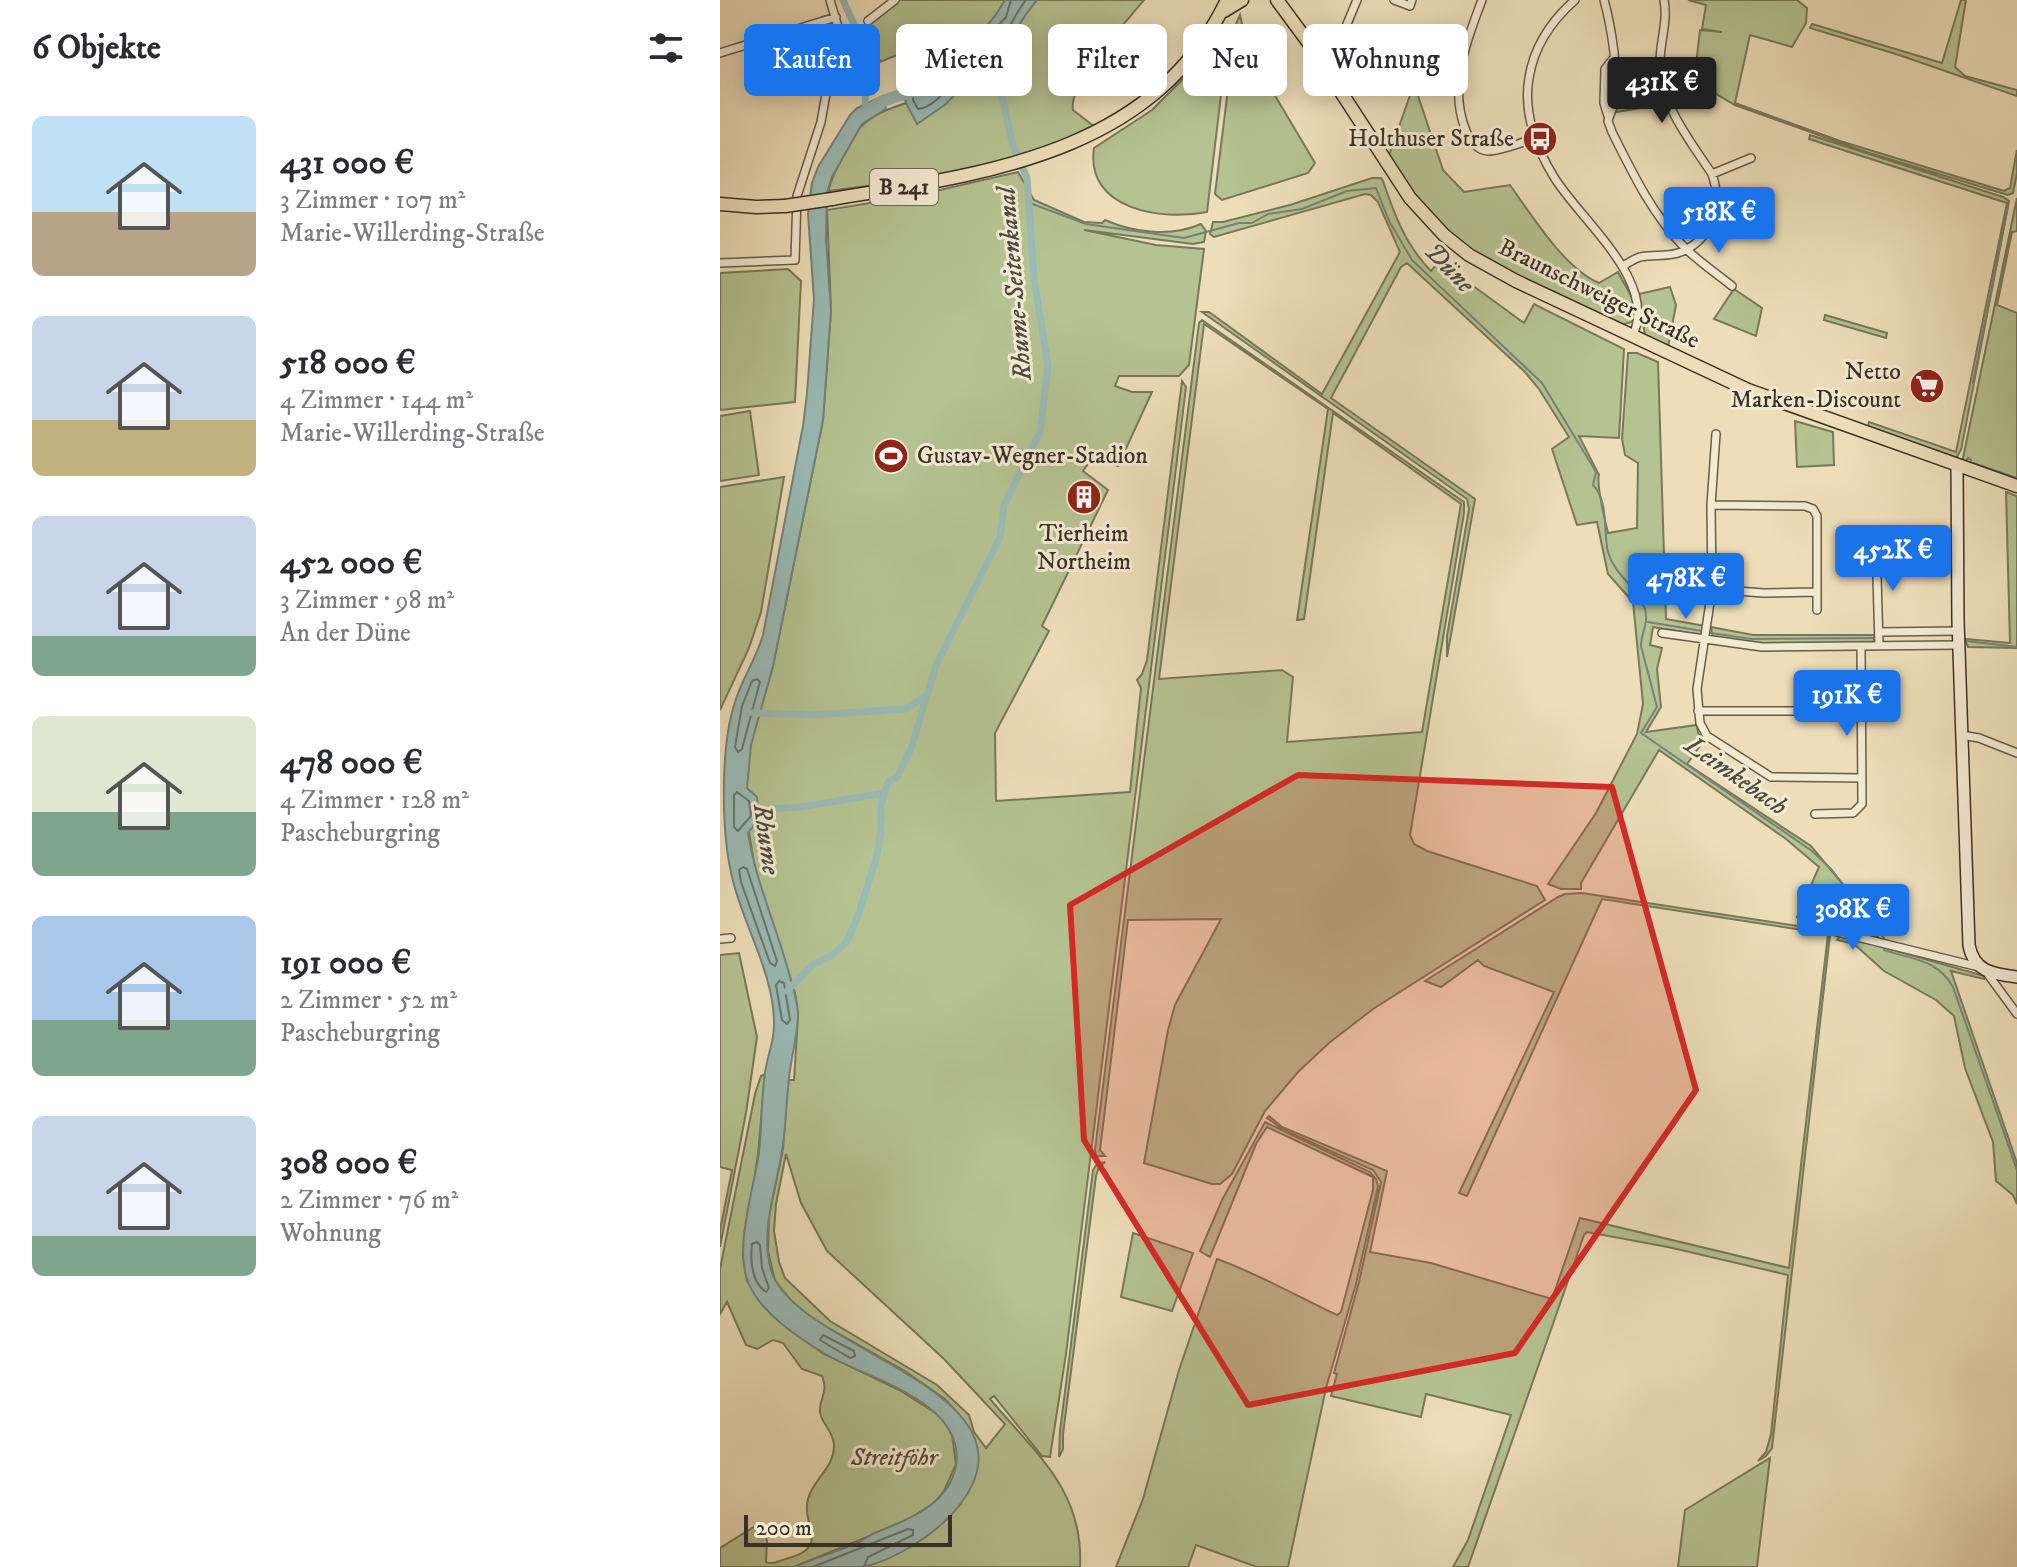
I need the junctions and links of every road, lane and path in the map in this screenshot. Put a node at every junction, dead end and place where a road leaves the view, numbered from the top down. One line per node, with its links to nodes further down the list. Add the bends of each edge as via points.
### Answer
1 (830, 0): 15 (street)
2 (895, 0): 16 (street)
3 (1227, 0): 14 (main road, B 241)
4 (1242, 0): 14 (main road)
5 (1265, 0): 13 (main road)
6 (1357, 0): 17 (street)
7 (1394, 0): 12 (street)
8 (1482, 0): 21 (street, via 1458,79 1466,133 1488,151)
9 (1575, 0): 21 (street, via 1549,26 1533,58 1528,97)
10 (1604, 0): 27 (street, via 1612,37 1612,132 1650,202)
11 (1664, 0): 23 (street, via 1663,90)
12 (1411, 3)
13 (1280, 4): 18 (main road, Braunschweiger Straße)
14 (1221, 13): 24 (main road, B 241, bridge, via 1192,56 1154,92 1108,125 1061,148 976,174 832,199 785,206)
15 (836, 17): 19 (street); 28 (street, via 821,122 797,196 795,260)
16 (868, 21)
17 (1347, 24)
18 (1303, 37)
19 (720, 53)
20 (1342, 96): 31 (main road, Braunschweiger Straße, via 1416,205 1462,250)
21 (1536, 138): 29 (street, via 1555,179)
22 (1751, 158): 23 (street)
23 (1712, 174): 25 (street)
24 (720, 204)
25 (1715, 214): 26 (street); 27 (street, via 1705,233)
26 (1757, 226)
27 (1686, 249): 29 (street, via 1639,257); 30 (street)
28 (720, 263)
29 (1623, 266): 31 (street, via 1637,298)
30 (1732, 286)
31 (1633, 335): 33 (main road, Braunschweiger Straße, via 1758,394)
32 (1716, 434): 35 (street)
33 (1957, 466): 34 (main road, Braunschweiger Straße); 40 (street)
34 (2017, 486)
35 (1711, 505): 37 (street); 38 (street, via 1813,509)
36 (1876, 542): 41 (street)
37 (1712, 589): 38 (street); 43 (street)
38 (1817, 592): 39 (street)
39 (1817, 610)
40 (1958, 631): 41 (street); 44 (street)
41 (1879, 632): 46 (street)
42 (1662, 633): 43 (street)
43 (1706, 639): 45 (street, via 1762,647); 47 (street)
44 (1959, 645): 46 (street); 49 (street)
45 (1861, 646): 46 (street); 48 (street)
46 (1879, 646)
47 (1698, 711): 48 (street); 51 (street, via 1704,734 1768,776)
48 (1862, 711): 51 (street)
49 (1961, 735): 50 (street); 56 (street, via 1968,941)
50 (2017, 753)
51 (1862, 778): 52 (street, via 1857,811)
52 (1815, 814)
53 (1833, 931): 56 (street)
54 (731, 938): 55 (street)
55 (720, 939)
56 (1982, 969): 57 (street); 58 (street)
57 (2017, 977)
58 (2017, 1014)

